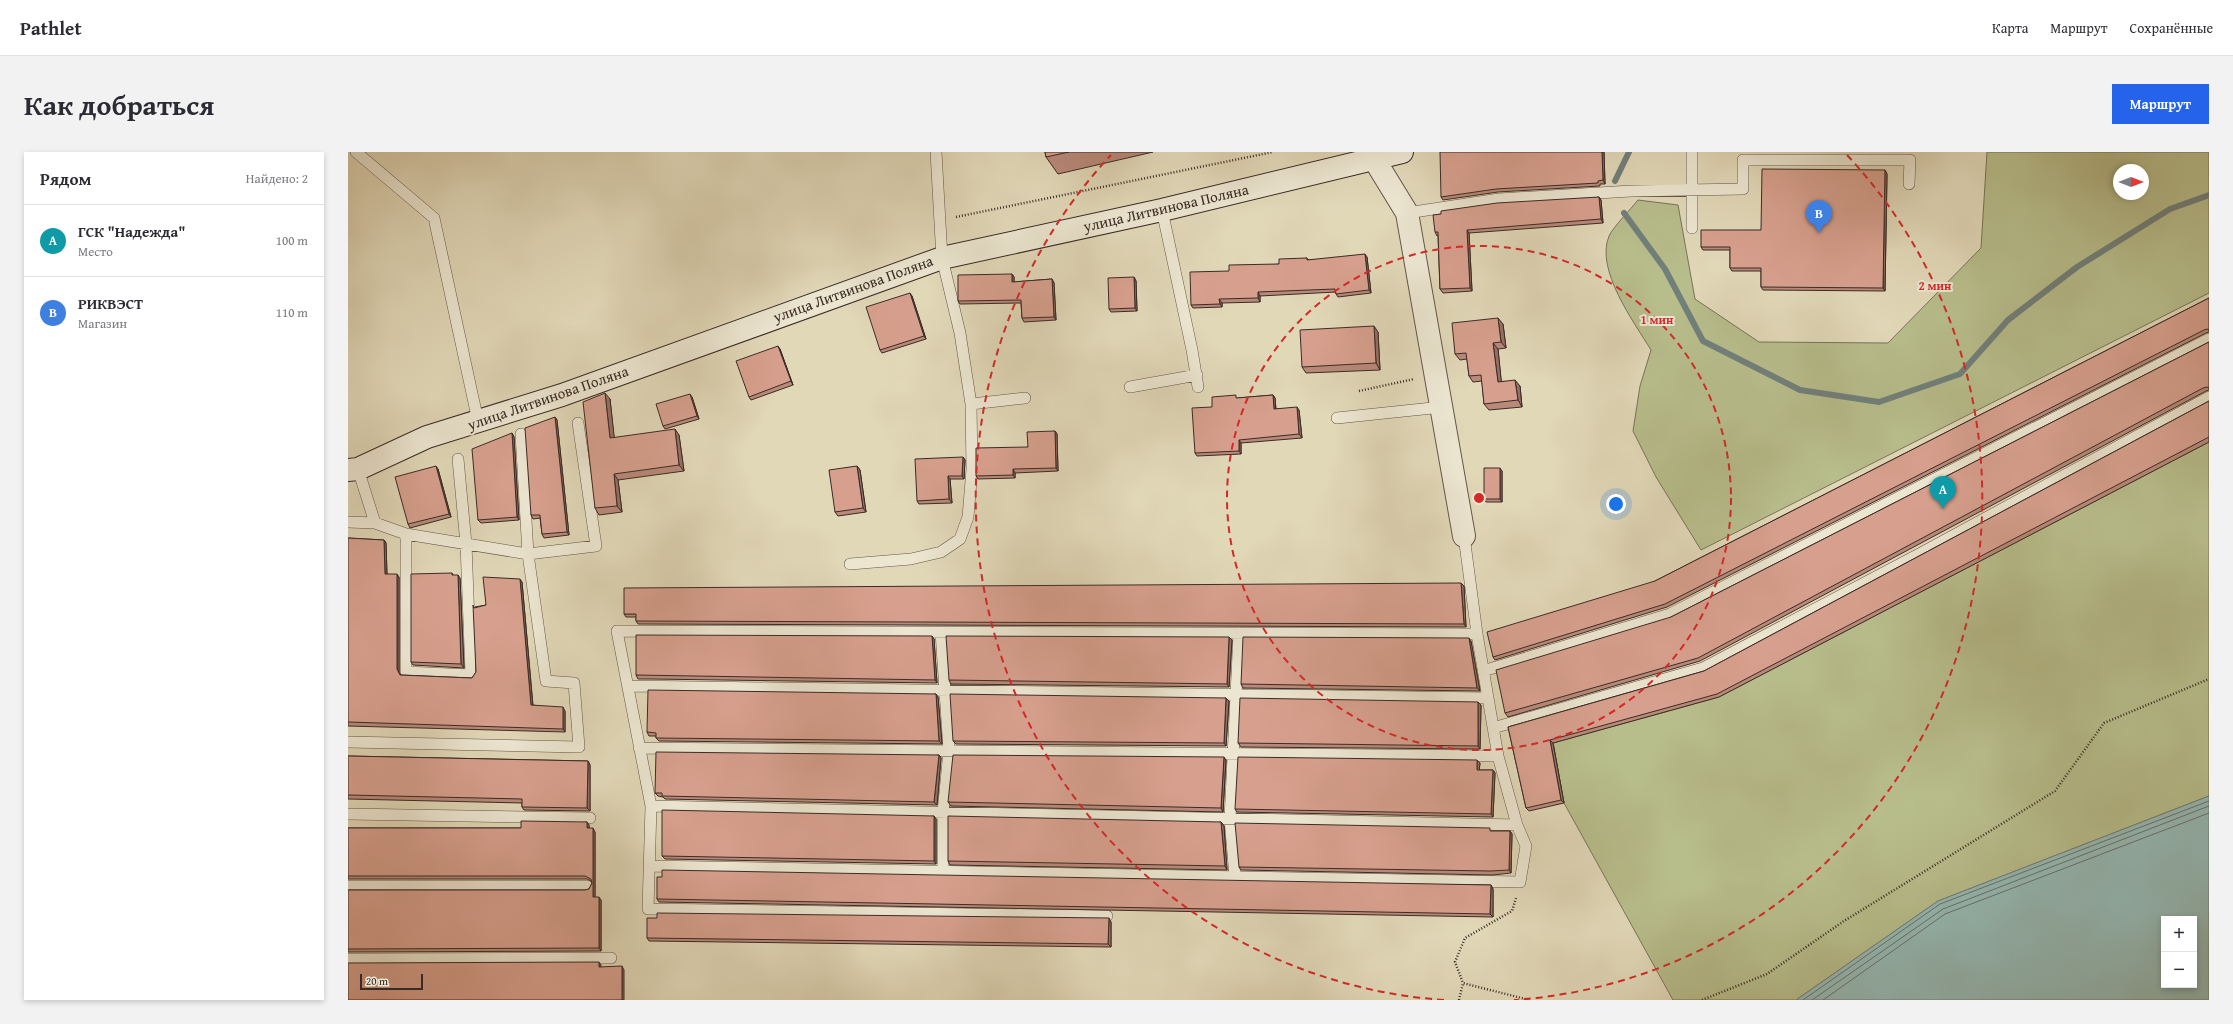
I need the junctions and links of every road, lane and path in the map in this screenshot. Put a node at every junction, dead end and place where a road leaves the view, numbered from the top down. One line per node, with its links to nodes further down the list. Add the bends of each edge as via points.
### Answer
1 (356, 152): 25 (lane, via 434,218)
2 (936, 152): 11 (lane)
3 (1273, 152): 11 (path)
4 (1402, 152): 6 (main road, улица Литвинова Поляна)
5 (1692, 152): 8 (lane)
6 (1368, 154): 9 (main road, улица Литвинова Поляна); 10 (main road)
7 (1909, 184): 8 (lane, via 1910,160 1743,160 1743,189)
8 (1691, 190): 10 (lane, via 1499,199); 12 (lane)
9 (1162, 210): 13 (main road, улица Литвинова Поляна); 16 (lane)
10 (1407, 213): 15 (main road)
11 (941, 220): 13 (lane)
12 (1692, 228)
13 (942, 258): 22 (lane, via 960,333); 25 (main road, улица Литвинова Поляна, via 562,395)
14 (2209, 339): 40 (lane, via 1670,614)
15 (1433, 367): 19 (path, via 1414,379); 23 (main road)
16 (1197, 375): 17 (lane); 18 (lane)
17 (1130, 387)
18 (1198, 387)
19 (1359, 391)
20 (2209, 397): 46 (lane, via 1928,550 1703,668)
21 (1025, 398): 22 (lane)
22 (971, 404): 36 (lane, via 968,516 960,539 941,552 911,559)
23 (1442, 407): 24 (lane); 33 (main road)
24 (1337, 418)
25 (478, 421): 29 (main road, улица Литвинова Поляна, via 427,437)
26 (578, 423): 35 (lane, via 596,546)
27 (522, 434): 35 (lane)
28 (458, 459): 34 (lane)
29 (353, 469): 31 (lane)
30 (348, 522): 31 (lane)
31 (375, 523): 32 (lane)
32 (406, 534): 34 (lane); 34 (lane, via 406,672 471,675)
33 (1464, 536): 39 (lane)
34 (466, 544): 35 (lane)
35 (528, 554): 47 (lane, via 546,681 574,683 579,747)
36 (850, 564)
37 (941, 632): 38 (lane); 42 (lane, via 617,631); 43 (lane)
38 (1239, 633): 39 (lane); 44 (lane)
39 (1477, 634): 40 (lane)
40 (1483, 671): 45 (lane)
41 (2209, 679): 70 (path, via 2104,723 2055,791 1844,921 1767,974)
42 (628, 686): 43 (lane); 48 (lane)
43 (944, 690): 44 (lane); 49 (lane)
44 (1236, 694): 45 (lane); 50 (lane)
45 (1488, 698): 46 (lane)
46 (1493, 728): 51 (lane)
47 (348, 742)
48 (639, 748): 49 (lane); 52 (lane)
49 (949, 751): 50 (lane); 53 (lane)
50 (1232, 753): 51 (lane); 56 (lane)
51 (1498, 756): 57 (lane)
52 (651, 806): 53 (lane); 58 (lane)
53 (943, 812): 56 (lane); 59 (lane)
54 (348, 814): 55 (lane)
55 (590, 818)
56 (1230, 819): 57 (lane); 60 (lane)
57 (1517, 825): 61 (lane, via 1526,846)
58 (649, 866): 59 (lane); 64 (lane, via 648,910)
59 (943, 872): 60 (lane)
60 (1235, 877): 61 (lane)
61 (1520, 882): 67 (path, via 1512,911 1465,938 1455,962)
62 (348, 886): 63 (lane)
63 (587, 886)
64 (1107, 916)
65 (611, 958): 66 (lane)
66 (348, 959)
67 (1463, 983): 68 (path); 69 (path)
68 (1459, 1000)
69 (1528, 1000)
70 (1702, 1000)

